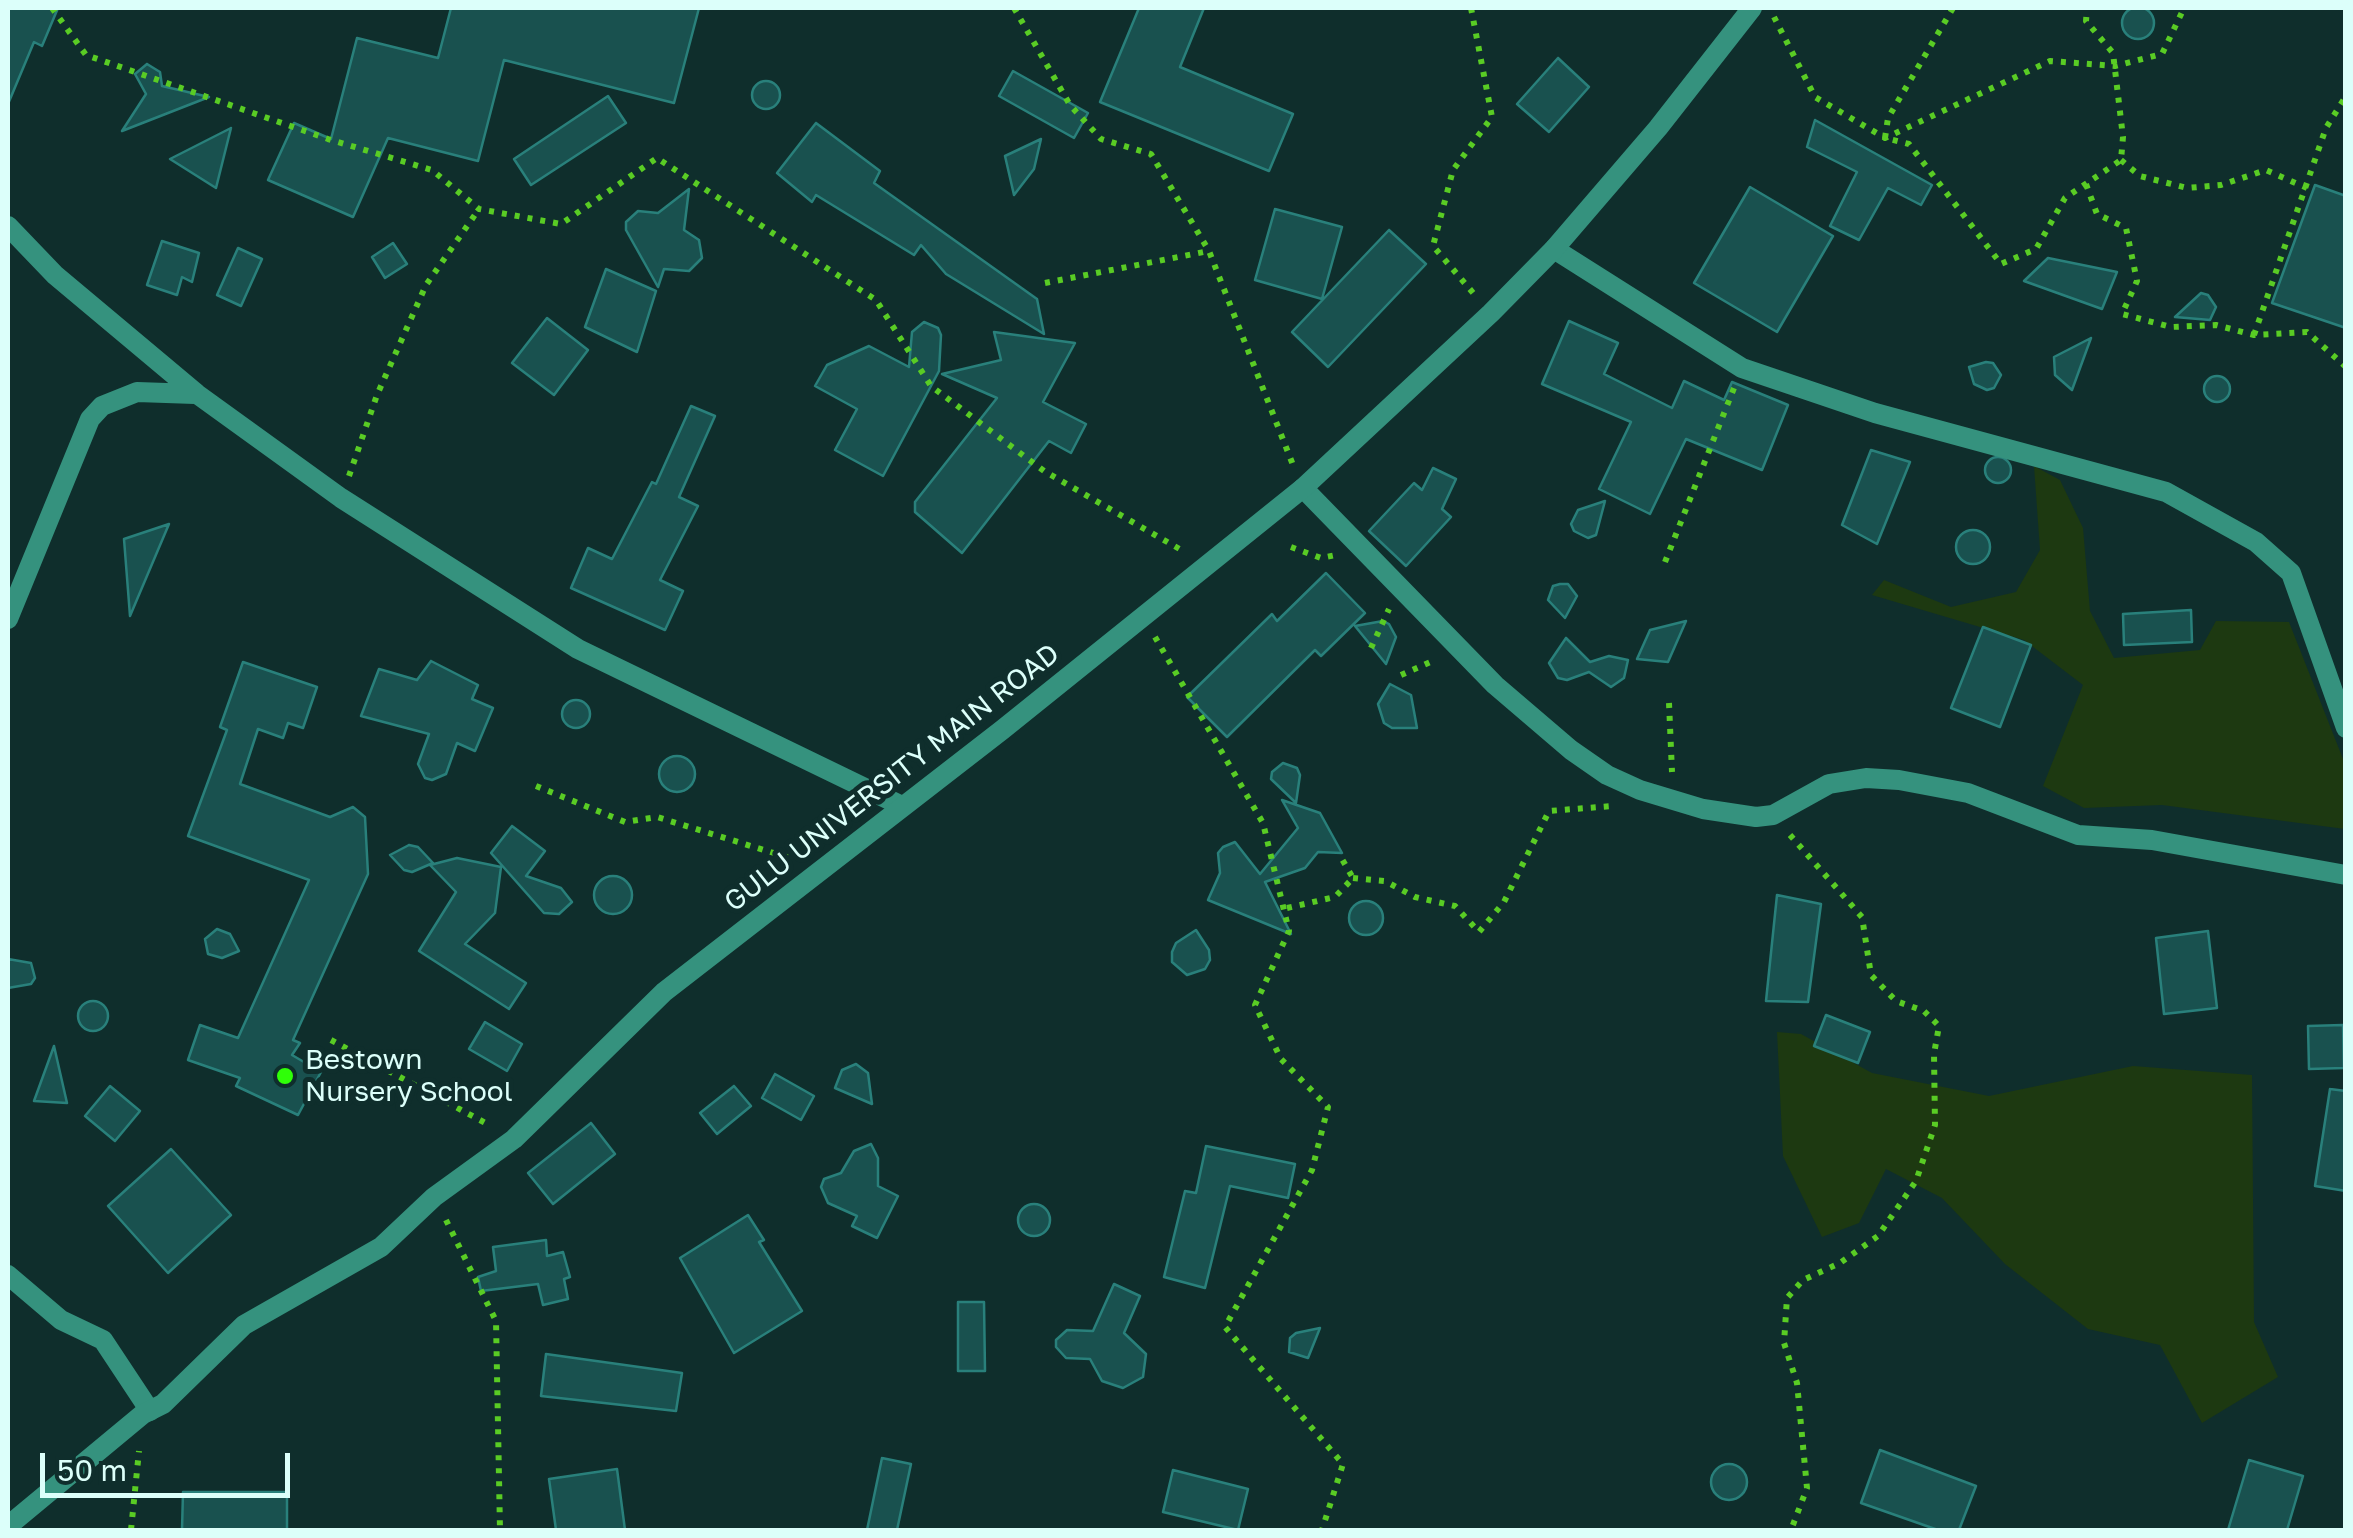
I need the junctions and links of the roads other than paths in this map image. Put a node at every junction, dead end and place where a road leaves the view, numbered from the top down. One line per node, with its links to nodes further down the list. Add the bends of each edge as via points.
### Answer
1 (1752, 8): 3 (street, GULU UNIVERSITY MAIN ROAD)
2 (8, 226): 4 (street)
3 (1554, 249): 5 (street, GULU UNIVERSITY MAIN ROAD); 7 (street, via 1742,368 1874,413 2166,492 2256,542 2291,573)
4 (197, 394): 6 (street, via 137,392 102,406 90,419); 8 (street, via 341,498 578,649)
5 (1302, 488): 8 (street, GULU UNIVERSITY MAIN ROAD); 9 (street, via 1459,649 1571,750 1607,775 1671,800 1736,817 1773,815 1829,784 1899,780 1968,793 2078,836 2168,842)
6 (8, 619)
7 (2346, 728)
8 (902, 806): 11 (street, GULU UNIVERSITY MAIN ROAD, via 664,992 514,1139 434,1197 381,1248 244,1325)
9 (2346, 876)
10 (8, 1274): 11 (street, via 61,1320 102,1340)
11 (146, 1413): 12 (street, GULU UNIVERSITY MAIN ROAD)
12 (8, 1526)

